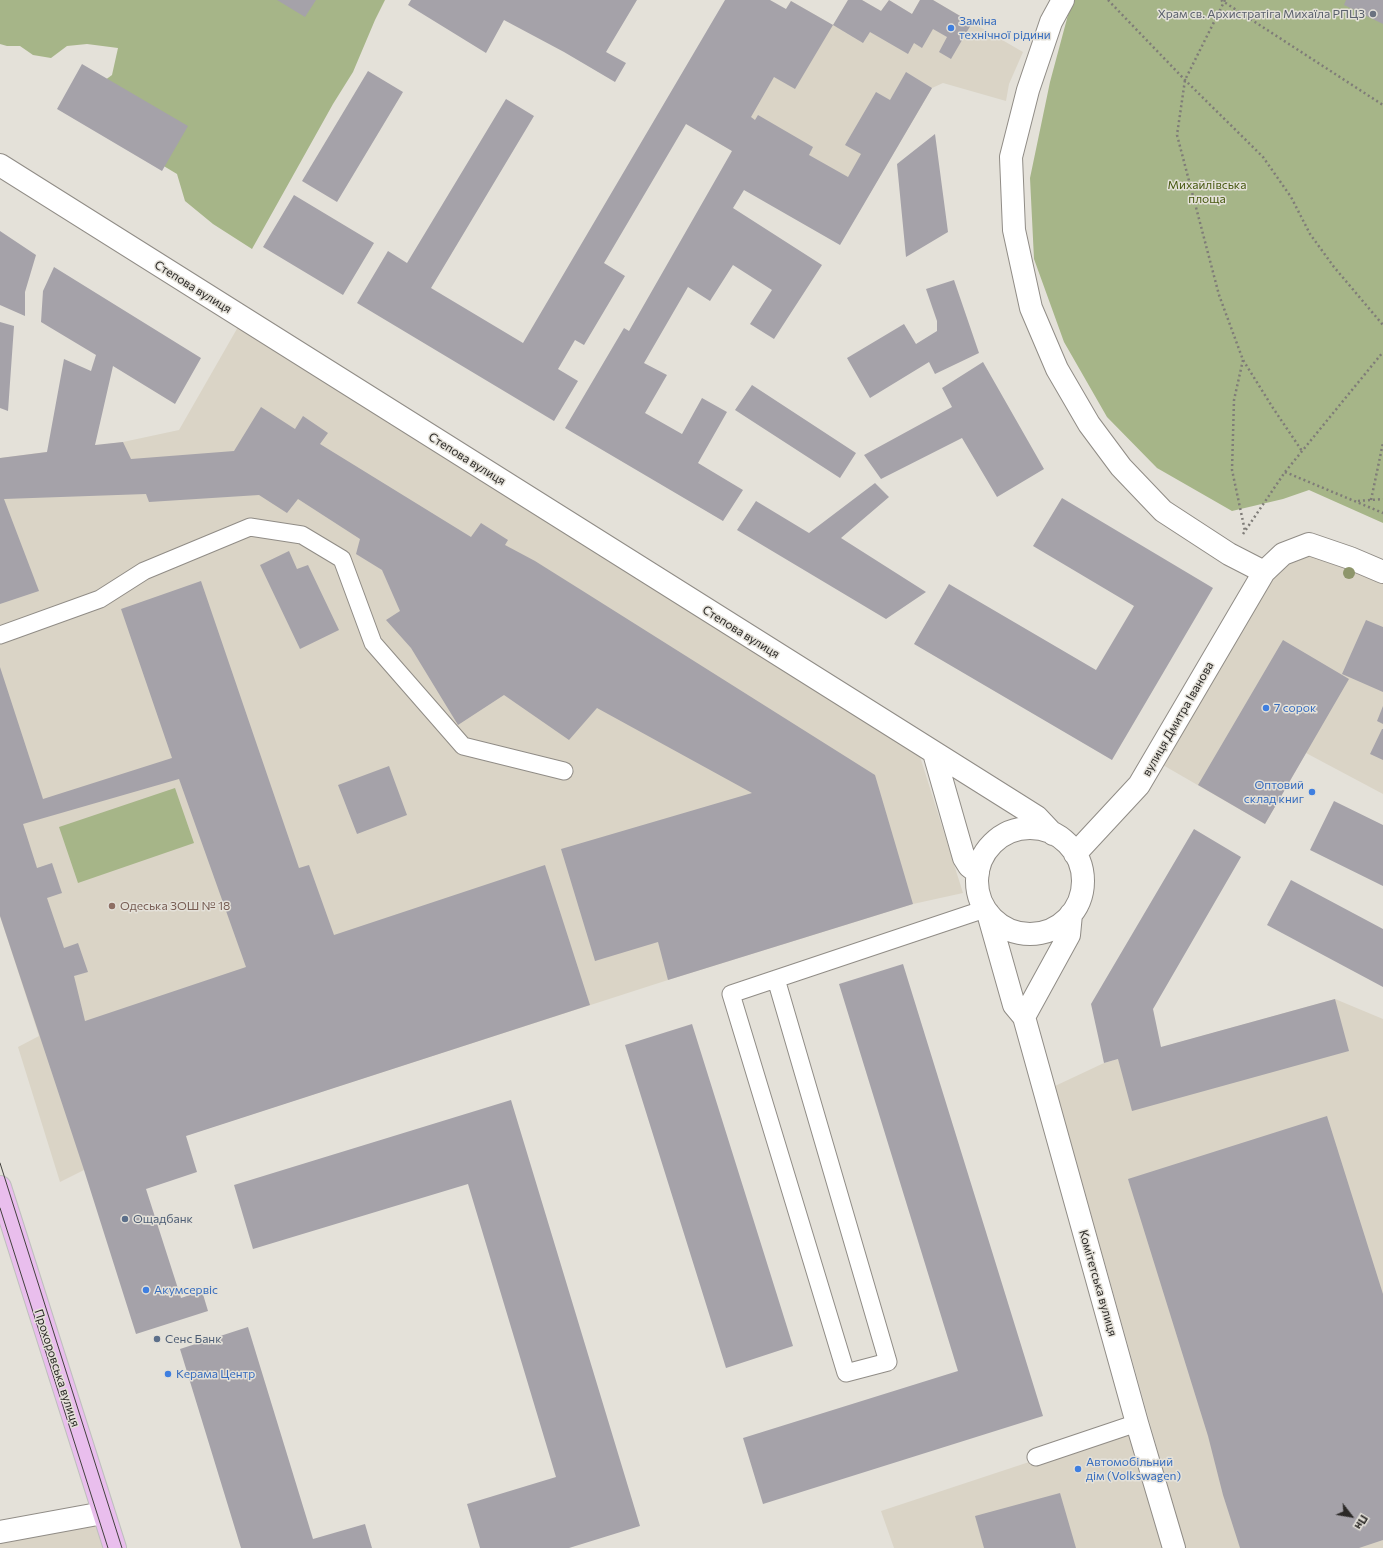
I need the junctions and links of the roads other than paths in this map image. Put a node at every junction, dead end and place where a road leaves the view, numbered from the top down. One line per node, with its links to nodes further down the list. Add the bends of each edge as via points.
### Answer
1 (1063, 0): 3 (street, via 1051,22 1028,90 1010,157 1014,230 1031,308 1057,369 1088,424 1121,467 1163,511 1229,554)
2 (0, 165): 6 (street, Степова вулиця)
3 (1264, 572): 4 (street, вулиця Дмитра Іванова, via 1283,554 1309,544); 9 (street, вулиця Дмитра Іванова, via 1139,785)
4 (1383, 572)
5 (0, 635): 7 (lane, via 100,599 144,571 250,527 302,535 342,559 373,643 463,746)
6 (934, 753): 8 (street, Степова вулиця, via 1037,817); 10 (street, via 964,858)
7 (564, 771)
8 (1053, 834): 9 (street, via 1066,842); 10 (street, via 1039,829 1009,833 996,841 986,852)
9 (1075, 854): 12 (street, via 1081,868 1083,883 1080,898)
10 (978, 873): 11 (street, via 979,895)
11 (987, 911): 12 (street, via 994,921 1006,929 1021,934 1051,930); 13 (lane); 14 (street, Комітетська вулиця, via 1014,1004)
12 (1071, 914): 14 (street, via 1069,935)
13 (776, 979): 13 (lane, via 888,1362 846,1373 731,994)
14 (1024, 1017): 16 (street, Комітетська вулиця)
15 (0, 1187): 18 (main road, Прохоровська вулиця)
16 (1137, 1423): 17 (lane); 21 (street, Комітетська вулиця)
17 (1036, 1457)
18 (103, 1513): 19 (street); 20 (main road, Прохоровська вулиця)
19 (0, 1532)
20 (115, 1548)
21 (1174, 1548)

